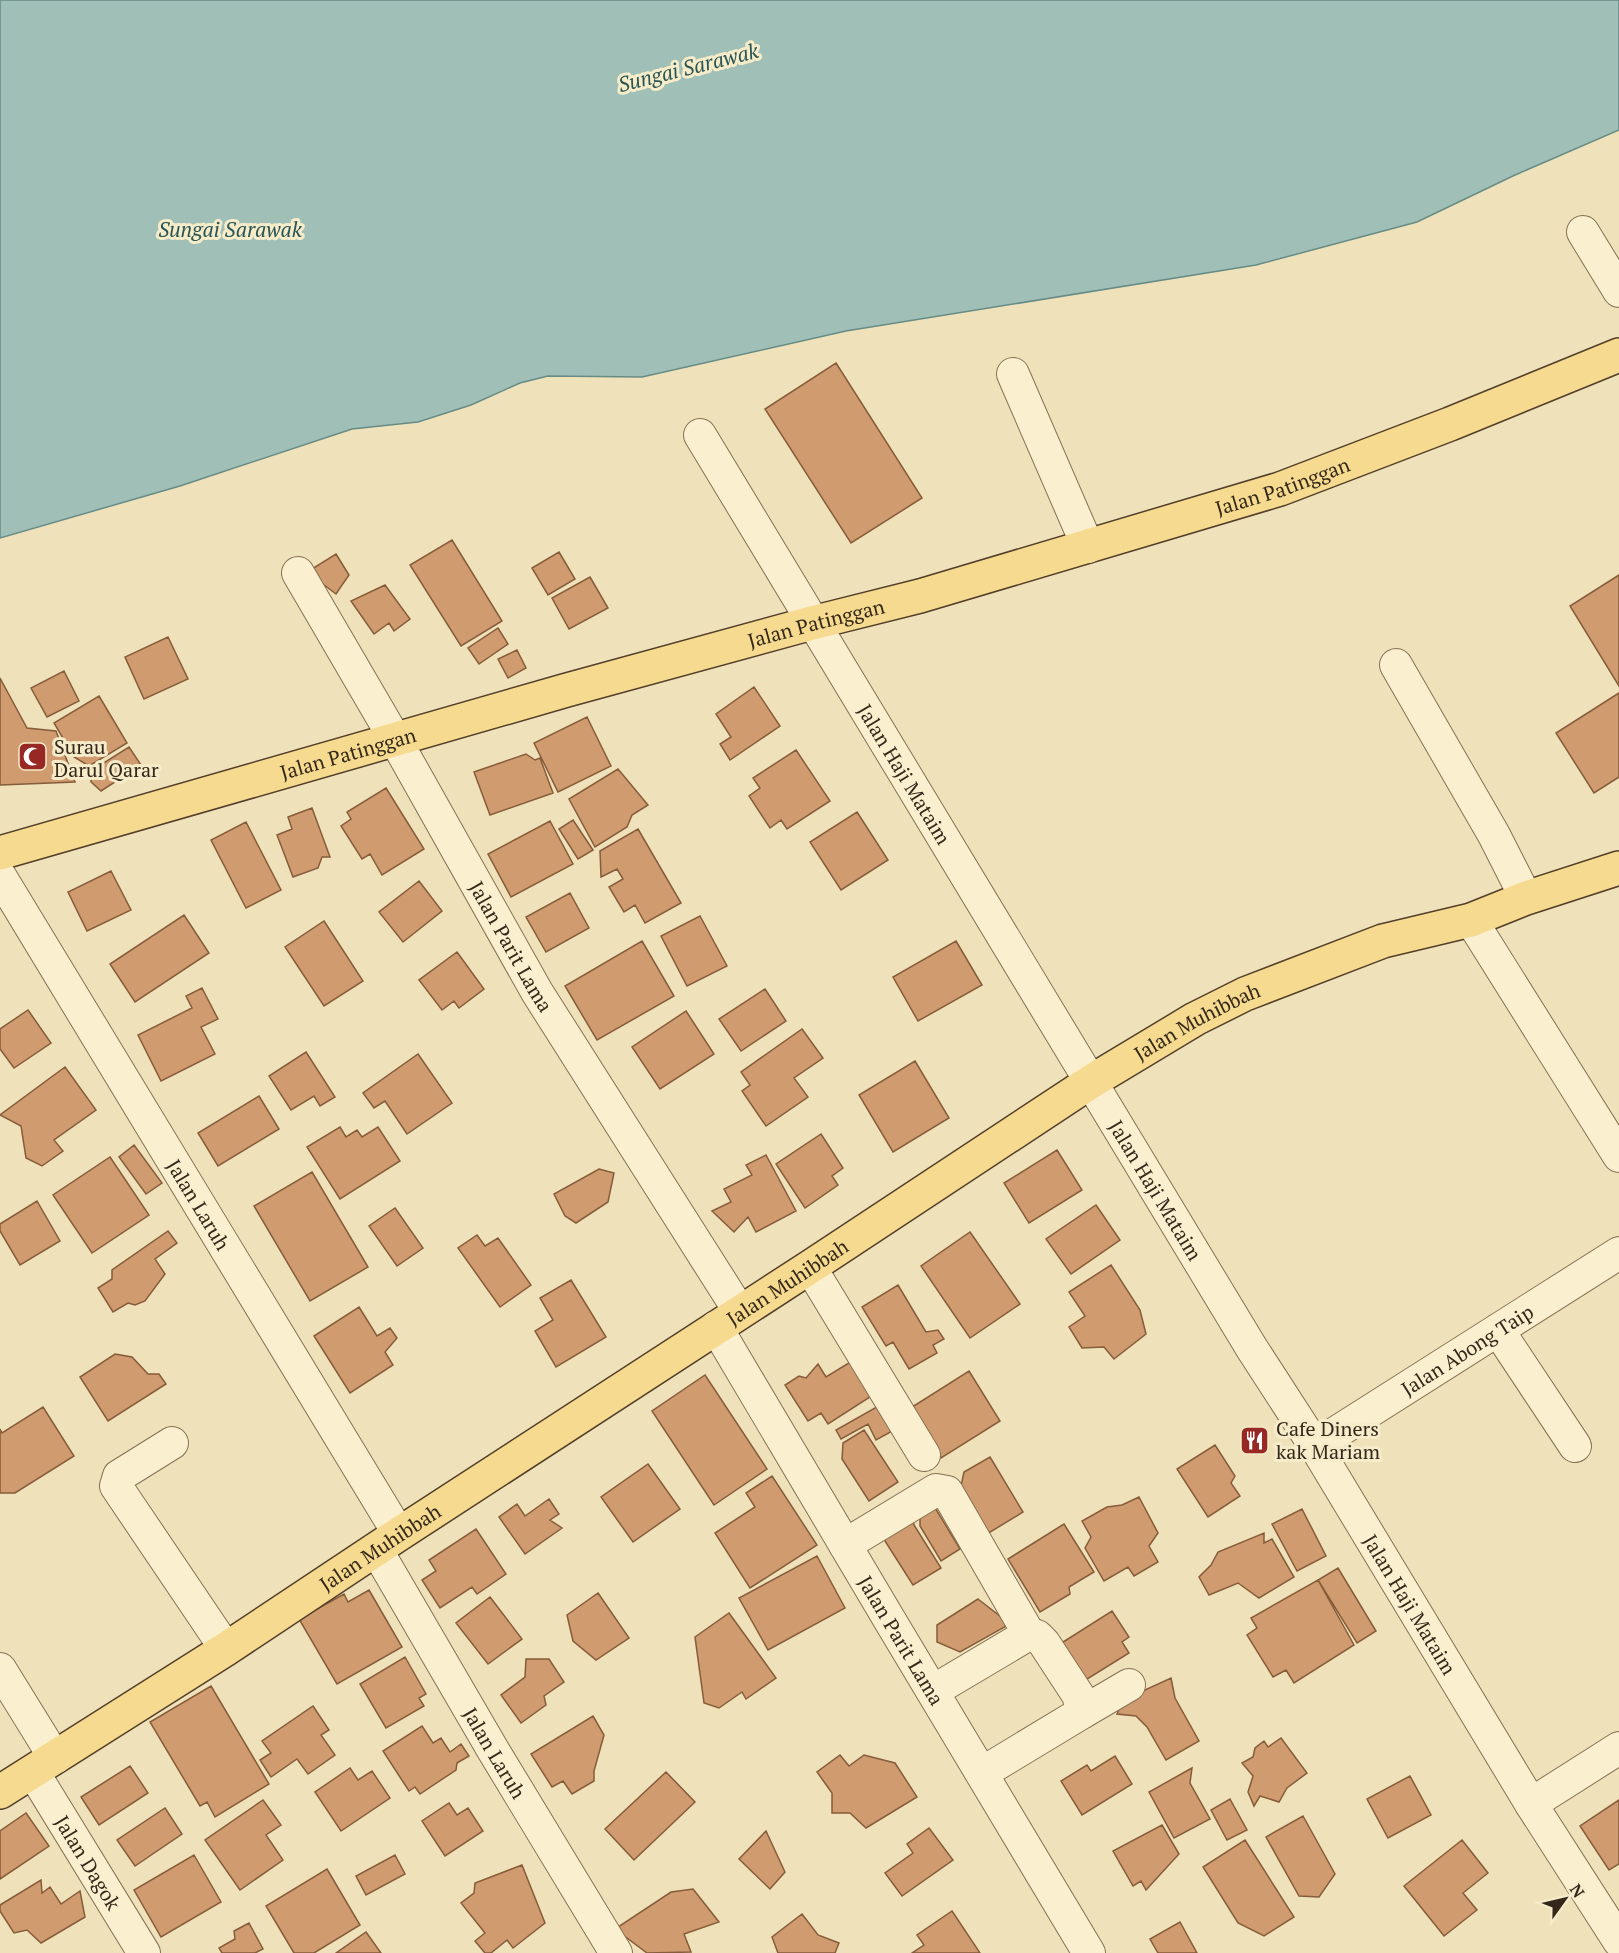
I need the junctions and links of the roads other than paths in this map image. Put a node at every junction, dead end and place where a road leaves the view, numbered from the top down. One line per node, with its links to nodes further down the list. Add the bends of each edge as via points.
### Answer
1 (1583, 232): 2 (street)
2 (1619, 291)
3 (1619, 355): 6 (main road, Jalan Patinggan, via 1280,489)
4 (1013, 374): 6 (street)
5 (700, 435): 8 (street, Jalan Haji Mataim)
6 (1088, 547): 8 (main road, Jalan Patinggan)
7 (298, 573): 10 (street, Jalan Parit Lama)
8 (812, 623): 10 (main road, Jalan Patinggan); 16 (street, Jalan Haji Mataim)
9 (1396, 665): 14 (street)
10 (396, 741): 11 (main road, Jalan Patinggan); 20 (street, Jalan Parit Lama)
11 (0, 853)
12 (1619, 868): 14 (main road, Jalan Muhibbah)
13 (0, 876): 26 (street, Jalan Laruh)
14 (1526, 898): 15 (main road, Jalan Muhibbah)
15 (1470, 920): 16 (main road, Jalan Muhibbah, via 1383,941 1245,994); 17 (street)
16 (1092, 1081): 19 (main road, Jalan Muhibbah); 23 (street, Jalan Haji Mataim)
17 (1619, 1156)
18 (1619, 1252): 21 (street, Jalan Abong Taip)
19 (810, 1267): 20 (main road, Jalan Muhibbah); 25 (street)
20 (728, 1320): 26 (main road, Jalan Muhibbah); 27 (street, Jalan Parit Lama)
21 (1498, 1330): 23 (street, Jalan Abong Taip); 24 (street)
22 (172, 1443): 29 (street, via 119,1476 116,1486)
23 (1315, 1446): 38 (street, Jalan Haji Mataim)
24 (1575, 1446)
25 (924, 1455)
26 (387, 1542): 29 (main road, Jalan Muhibbah); 41 (street, Jalan Laruh, via 493,1750)
27 (845, 1545): 28 (street, via 936,1490 947,1492); 32 (street, Jalan Parit Lama)
28 (1029, 1634): 32 (street); 33 (street, via 1044,1643 1078,1695)
29 (226, 1649): 35 (main road, Jalan Muhibbah)
30 (0, 1669): 35 (street, Jalan Dagok)
31 (1129, 1685): 33 (street)
32 (933, 1691): 36 (street, Jalan Parit Lama)
33 (1083, 1712): 36 (street)
34 (1619, 1748): 38 (street)
35 (44, 1765): 37 (main road, Jalan Muhibbah); 40 (street, Jalan Dagok)
36 (982, 1773): 42 (street, Jalan Parit Lama)
37 (0, 1792)
38 (1531, 1804): 39 (street, Jalan Haji Mataim)
39 (1619, 1941)
40 (144, 1953)
41 (616, 1953)
42 (1089, 1953)

